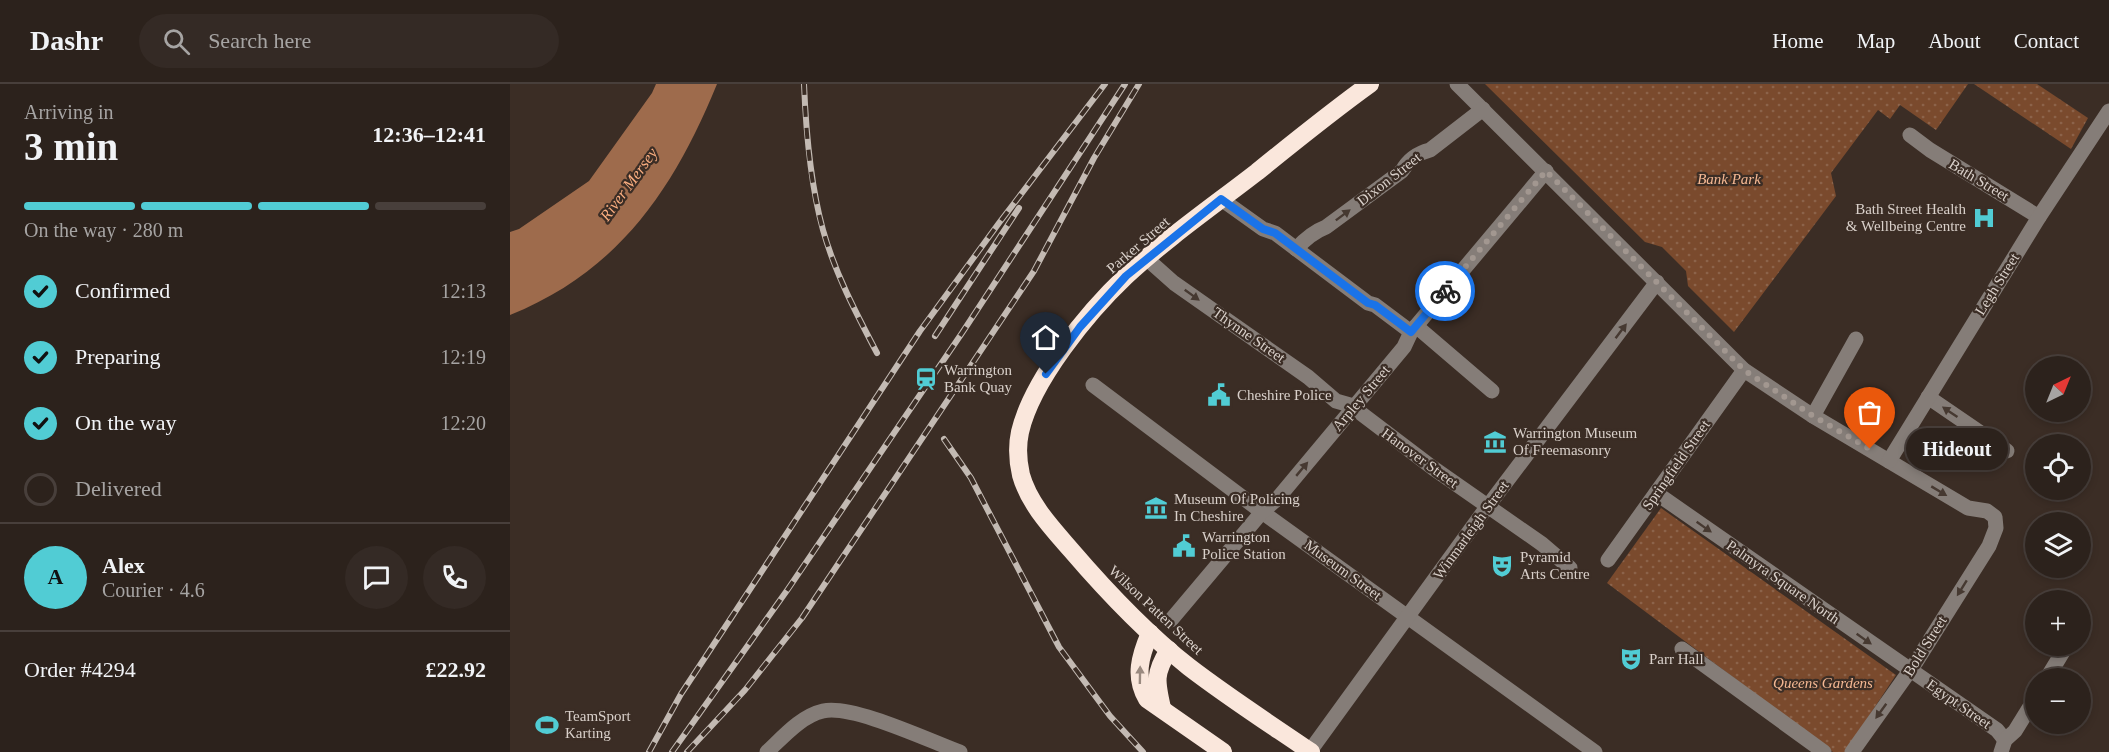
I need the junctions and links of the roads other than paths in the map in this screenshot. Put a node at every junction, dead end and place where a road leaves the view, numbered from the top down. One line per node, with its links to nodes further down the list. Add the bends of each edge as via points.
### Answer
1 (1457, 84): 3 (street)
2 (1368, 85): 7 (highway, Parker Street)
3 (1483, 109): 6 (street); 9 (street, Dixon Street, one-way to 3)
4 (2109, 111): 8 (street, Legh Street)
5 (1918, 137): 8 (street, Bath Street)
6 (1546, 171): 11 (street); 12 (street, Arpley Street)
7 (1221, 199): 9 (street); 10 (highway, Parker Street)
8 (2039, 217): 17 (street, Legh Street)
9 (1296, 249): 12 (street, via 1368,303)
10 (1147, 259): 18 (street, Thynne Street, one-way to 18, via 1336,401); 22 (highway, Parker Street, via 1086,321 1036,393 1018,443 1019,464)
11 (1657, 282): 14 (street); 24 (street, Winmarleigh Street, one-way to 11)
12 (1413, 329): 16 (street); 18 (street, Arpley Street, via 1404,347)
13 (1856, 339): 19 (street)
14 (1744, 370): 19 (street); 23 (street, Springfield Street)
15 (1093, 385): 25 (street, Museum Street)
16 (1492, 391)
17 (1928, 397): 20 (street, one-way to 17); 21 (street, Legh Street)
18 (1353, 408): 24 (street, Hanover Street); 25 (street, Arpley Street, one-way to 18)
19 (1813, 416): 21 (street)
20 (2007, 451)
21 (1889, 461): 33 (street, Bold Street, one-way to 33, via 1968,508 1992,513 1996,522 1993,538)
22 (1028, 492): 30 (highway, Wilson Patten Street, via 1093,576)
23 (1656, 494): 26 (street, Springfield Street); 33 (street, Palmyra Square North, one-way to 33)
24 (1488, 507): 27 (street, Hanover Street); 28 (street, Winmarleigh Street)
25 (1262, 512): 28 (street, Museum Street); 29 (street, Arpley Street)
26 (1608, 560)
27 (1570, 568)
28 (1408, 617): 40 (street, Winmarleigh Street); 41 (street, Museum Street)
29 (1171, 621)
30 (1150, 633): 32 (highway, Wilson Patten Street); 34 (highway, one-way to 30, via 1147,699 1140,687 1140,668)
31 (1682, 649): 42 (street)
32 (1169, 650): 34 (highway, via 1157,673); 40 (highway, Wilson Patten Street)
33 (1910, 670): 36 (street, Egypt Street, via 2000,733); 43 (street, Bold Street, one-way to 43)
34 (1162, 708): 39 (highway)
35 (2025, 715): 36 (street)
36 (2003, 746)
37 (767, 752): 38 (street, via 800,722 822,711 842,710)
38 (960, 752)
39 (1223, 752)
40 (1310, 752)
41 (1594, 752)
42 (1824, 752)
43 (1852, 752)

